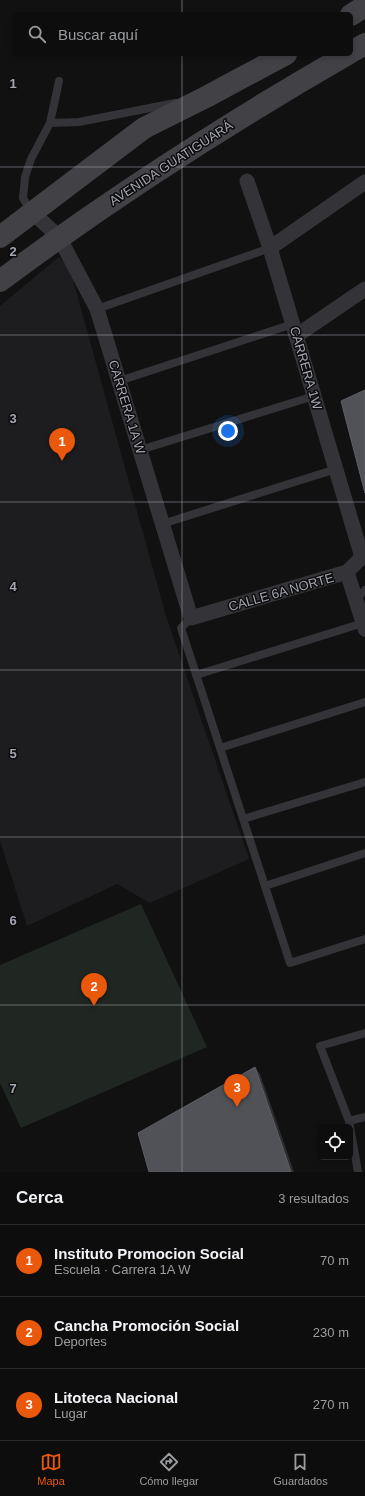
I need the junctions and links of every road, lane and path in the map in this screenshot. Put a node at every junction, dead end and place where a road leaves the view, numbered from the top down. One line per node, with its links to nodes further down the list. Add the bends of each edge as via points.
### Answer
1 (365, 6): 2 (street)
2 (353, 14)
3 (365, 44): 4 (street)
4 (353, 51)
5 (282, 56): 8 (street)
6 (345, 56): 14 (street, AVENIDA GUATIGUARÁ, via 205,139)
7 (59, 81): 9 (lane)
8 (206, 97): 9 (lane, via 79,122); 12 (street, via 144,128)
9 (50, 123): 12 (lane, via 31,159 25,177 23,198)
10 (247, 181): 15 (street, CARRERA 1W)
11 (365, 182): 15 (street)
12 (32, 212): 13 (street); 14 (street, CARRERA 1A W)
13 (0, 237)
14 (59, 237): 16 (street, AVENIDA GUATIGUARÁ); 18 (street, CARRERA 1A W)
15 (270, 248): 18 (lane); 19 (street, CARRERA 1W)
16 (0, 281)
17 (365, 289): 19 (street)
18 (96, 308): 20 (street, CARRERA 1A W)
19 (295, 330): 20 (lane); 21 (street, CARRERA 1W)
20 (118, 381): 22 (street, CARRERA 1A W)
21 (314, 396): 22 (lane); 23 (street, CARRERA 1W)
22 (140, 450): 24 (street, CARRERA 1A W)
23 (336, 469): 24 (lane); 25 (street, CARRERA 1W)
24 (162, 524): 28 (street, CARRERA 1A W)
25 (363, 556): 26 (street, CALLE 6A NORTE)
26 (347, 572): 27 (street); 28 (street, CALLE 6A NORTE)
27 (360, 594): 29 (street)
28 (191, 618): 30 (lane, via 181,628)
29 (364, 626): 30 (lane)
30 (196, 675): 32 (lane)
31 (365, 702): 32 (lane)
32 (220, 748): 34 (lane)
33 (365, 782): 34 (lane)
34 (243, 818): 36 (lane)
35 (365, 853): 36 (lane)
36 (265, 886): 37 (lane, via 290,963)
37 (365, 939)
38 (365, 1033): 40 (lane, via 320,1046)
39 (365, 1117): 40 (lane)
40 (349, 1121): 41 (lane)
41 (358, 1172)

